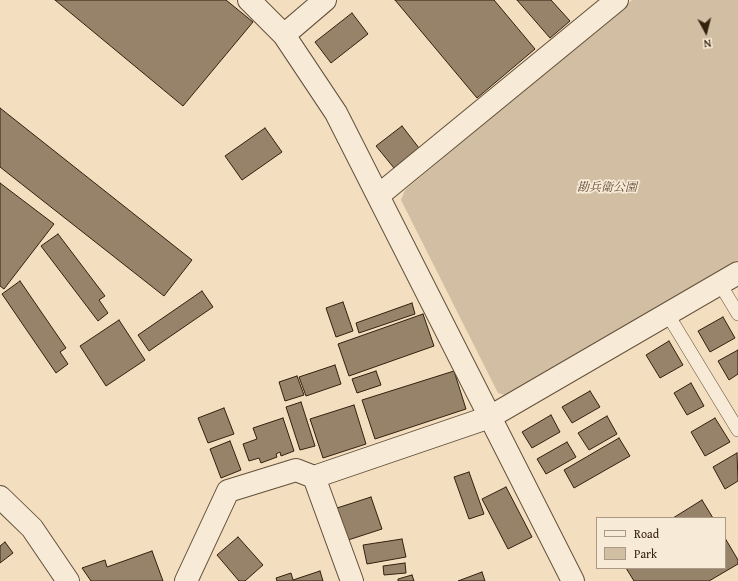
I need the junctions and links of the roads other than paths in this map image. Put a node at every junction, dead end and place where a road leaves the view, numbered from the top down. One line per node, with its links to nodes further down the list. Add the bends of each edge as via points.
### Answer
1 (249, 0): 4 (street)
2 (325, 0): 4 (street)
3 (617, 0): 5 (street)
4 (284, 34): 5 (street, via 336,113)
5 (378, 195): 9 (street)
6 (729, 279): 7 (lane); 8 (street)
7 (738, 314)
8 (668, 316): 9 (street); 10 (lane)
9 (490, 417): 11 (street); 16 (street)
10 (738, 430)
11 (314, 477): 14 (street, via 296,470 228,491); 15 (street)
12 (0, 496): 13 (street, via 32,528)
13 (68, 581)
14 (186, 581)
15 (352, 581)
16 (573, 581)

